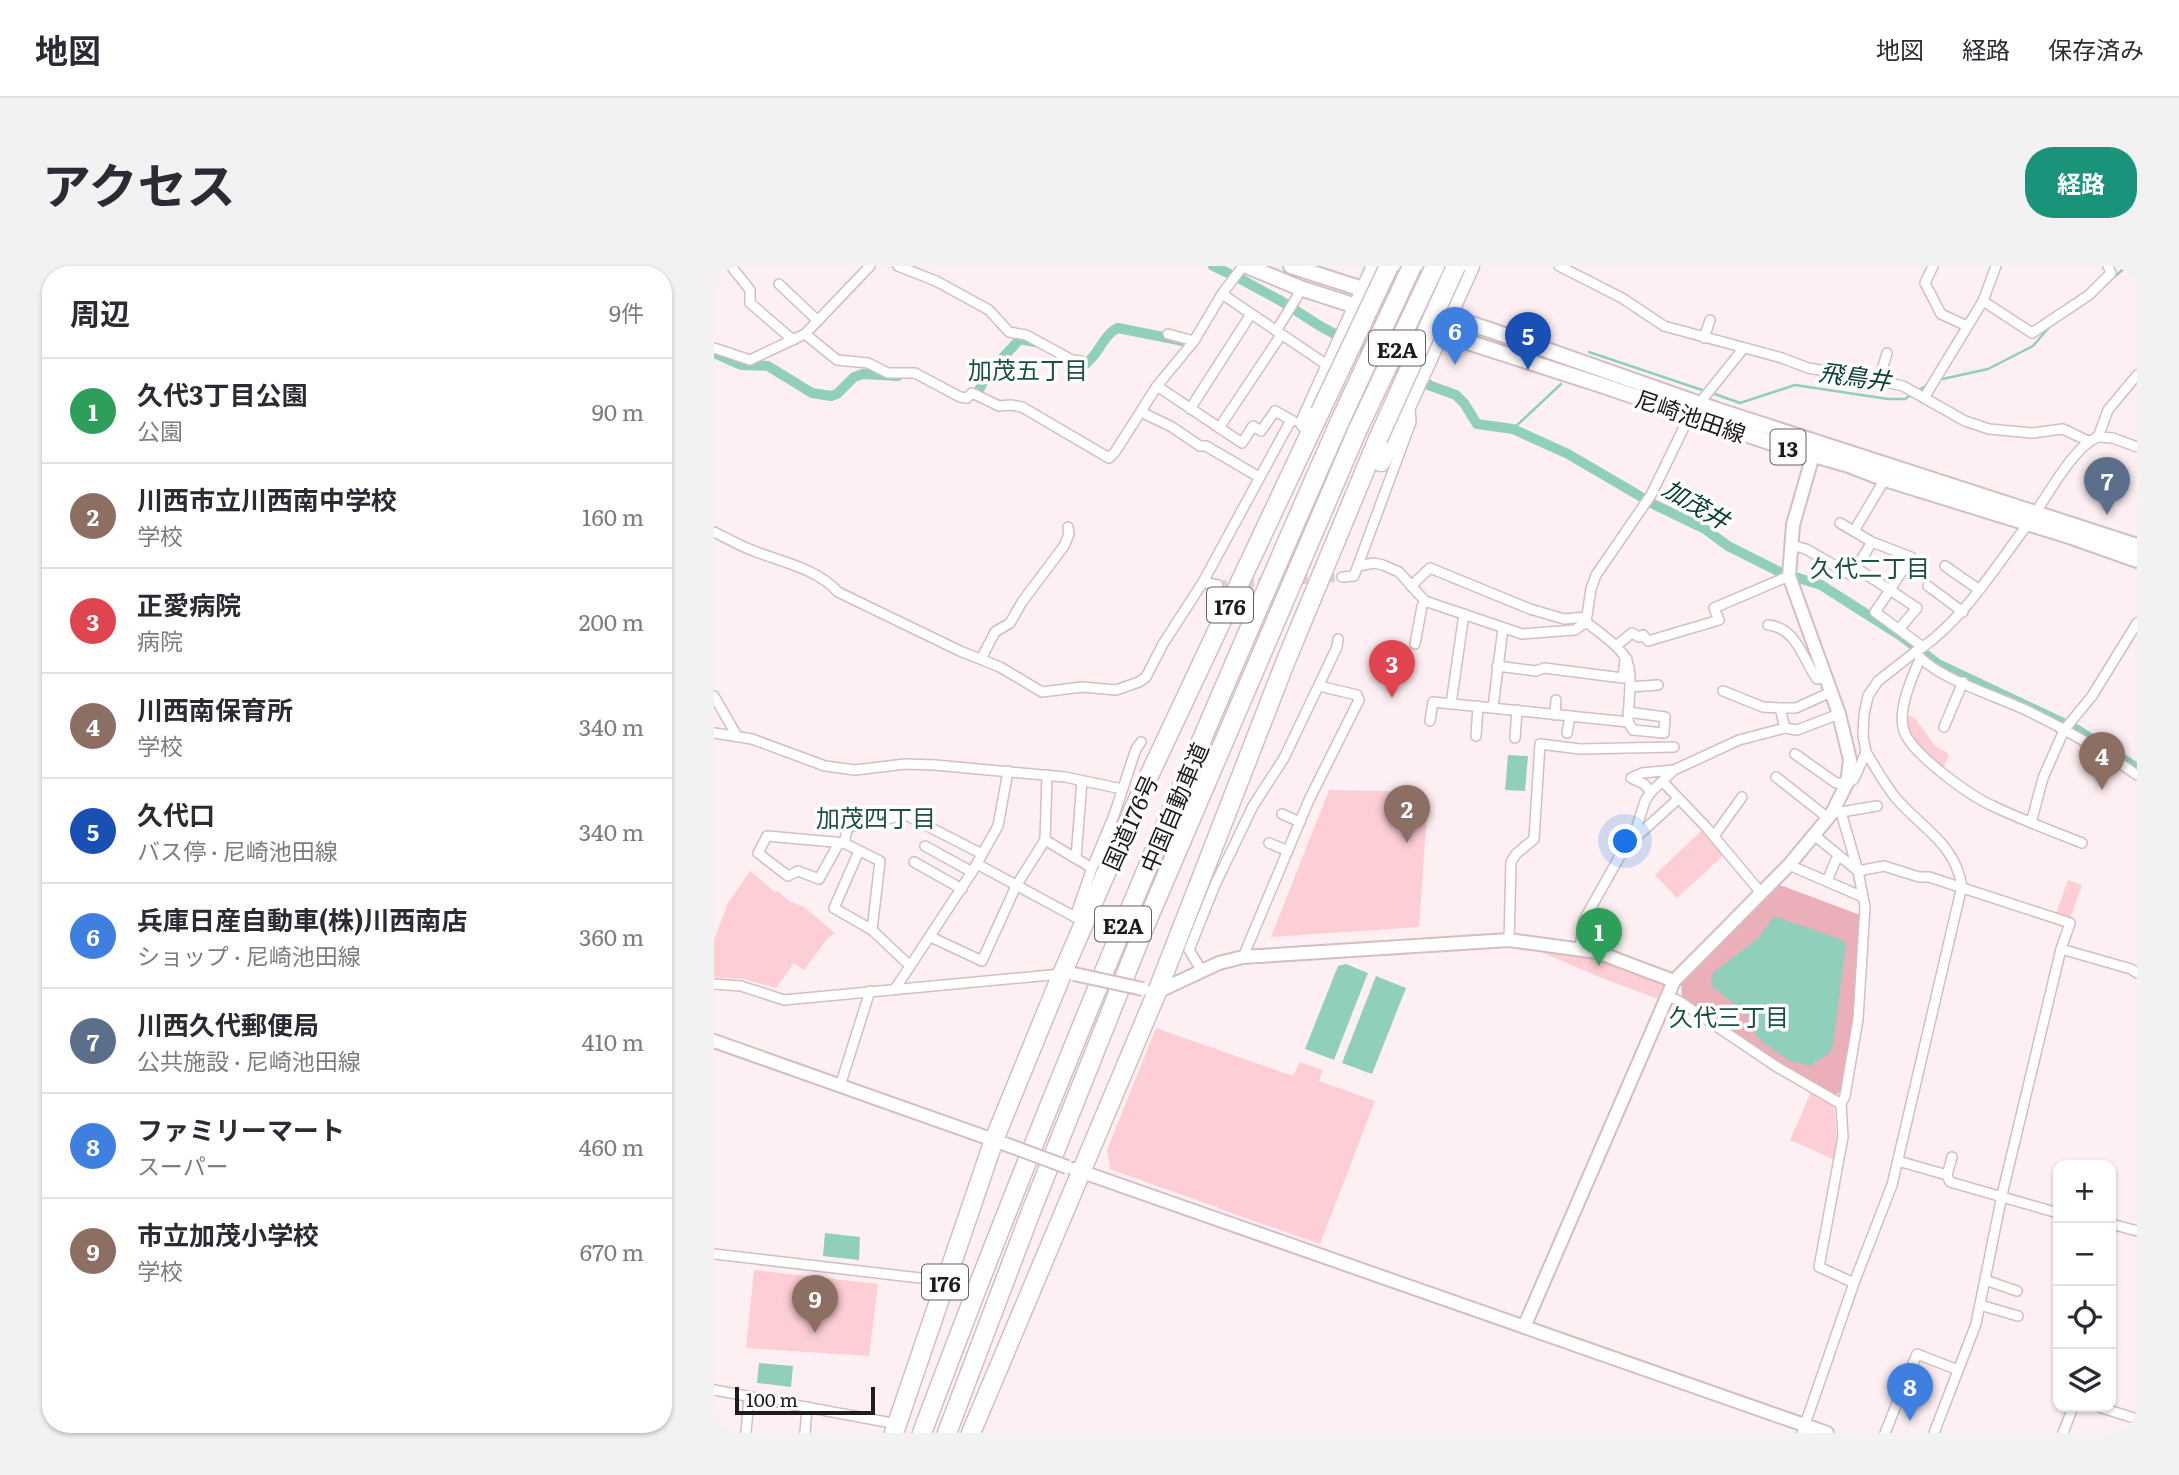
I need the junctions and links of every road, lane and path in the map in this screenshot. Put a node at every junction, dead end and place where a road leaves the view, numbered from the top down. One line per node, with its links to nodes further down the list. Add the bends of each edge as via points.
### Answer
1 (731, 266): 32 (street, via 750,290 750,303)
2 (870, 266): 25 (street)
3 (898, 266): 37 (street, via 989,310 1009,332 1026,335)
4 (1245, 266): 17 (main road, 尼崎池田線 / 13); 19 (street)
5 (1292, 266): 18 (main road, 尼崎池田線 / 13)
6 (1376, 266): 18 (highway)
7 (1389, 266): 134 (highway, 国道176号 / 176, bridge)
8 (1412, 266): 216 (highway, 中国自動車道 / E2A, bridge, via 1340,421 1126,918)
9 (1436, 266): 217 (highway, 中国自動車道 / E2A, bridge, via 1358,429 1145,926)
10 (1456, 266): 142 (highway, bridge, via 1284,663)
11 (1469, 266): 23 (highway)
12 (1559, 266): 31 (street, via 1664,326)
13 (1933, 266): 26 (street, via 1926,283 1941,314)
14 (1996, 266): 20 (street)
15 (2108, 266): 20 (street, via 2111,273 2088,295 2032,333)
16 (779, 284): 25 (street)
17 (1300, 288): 21 (main road, 尼崎池田線 / 13); 27 (street)
18 (1365, 289): 21 (highway); 23 (main road, 尼崎池田線 / 13)
19 (1222, 294): 22 (street); 33 (street)
20 (1983, 301): 26 (street)
21 (1357, 306): 28 (main road, 尼崎池田線 / 13); 38 (highway)
22 (1251, 314): 27 (street); 44 (street)
23 (1447, 316): 28 (highway); 45 (main road, 尼崎池田線 / 13)
24 (1710, 320): 31 (street)
25 (818, 321): 29 (street)
26 (1967, 326): 42 (street)
27 (1279, 333): 38 (street); 48 (street)
28 (1439, 333): 43 (highway); 45 (main road, 尼崎池田線 / 13)
29 (805, 334): 32 (street); 46 (street, via 837,360 868,363 888,373 915,373 960,397 972,393 999,406 1022,407 1109,458)
30 (1168, 334): 33 (street)
31 (1704, 338): 35 (street)
32 (793, 340): 34 (street, via 750,360)
33 (1194, 341): 41 (street)
34 (714, 348)
35 (1743, 349): 40 (street, via 1808,368); 45 (street)
36 (1886, 353): 40 (street)
37 (1081, 361)
38 (1330, 367): 47 (highway)
39 (2137, 375): 49 (street, via 2108,410)
40 (1879, 380): 42 (street, via 1903,386)
41 (1157, 386): 44 (street); 46 (street)
42 (1923, 398): 50 (street, via 1989,429 2032,433 2063,429)
43 (1409, 400): 64 (street, via 1411,422); 142 (highway)
44 (1190, 409): 48 (street)
45 (1694, 409): 51 (main road, 尼崎池田線 / 13); 78 (street, via 1651,495 1596,575)
46 (1141, 412): 53 (street)
47 (1297, 423): 48 (street, via 1275,411 1261,431 1253,426 1242,443); 53 (street); 134 (highway)
48 (1219, 428)
49 (2098, 437): 50 (street); 52 (street)
50 (2088, 441): 55 (street)
51 (1815, 447): 54 (main road, 尼崎池田線 / 13); 55 (main road, 尼崎池田線 / 13); 61 (street)
52 (2137, 447)
53 (1259, 477): 69 (street)
54 (1885, 479): 55 (main road, 尼崎池田線 / 13); 58 (street)
55 (2032, 519): 62 (main road, 尼崎池田線 / 13); 63 (main road, 尼崎池田線 / 13); 73 (street)
56 (1840, 523): 58 (street)
57 (1068, 527): 87 (street, via 1064,546 1010,623 995,632)
58 (1854, 531): 60 (street)
59 (714, 532): 87 (street, via 828,580 838,593)
60 (1872, 542): 66 (street); 74 (street, via 1910,557)
61 (1791, 545): 66 (street, via 1852,575); 67 (street)
62 (2137, 546)
63 (2137, 560)
64 (1358, 566): 68 (street, via 1354,576); 71 (street, via 1383,565 1399,572)
65 (1945, 566): 73 (street)
66 (1856, 568): 74 (street)
67 (1789, 576): 85 (street, via 1714,608 1719,620 1648,641 1632,634); 91 (street)
68 (1342, 577)
69 (1203, 582): 70 (street); 90 (street)
70 (1219, 585)
71 (1411, 586): 75 (street); 78 (street, via 1430,568 1530,609 1564,619)
72 (1928, 586): 76 (street)
73 (1979, 589): 76 (street)
74 (1890, 590): 82 (street, via 1875,612); 82 (street, via 1917,608)
75 (1425, 601): 77 (street); 84 (street)
76 (1963, 612): 86 (street)
77 (1464, 614): 81 (street); 101 (street)
78 (1586, 619): 81 (street, via 1575,630 1522,634); 85 (street)
79 (2137, 623): 114 (street, via 2092,696)
80 (1768, 625): 91 (street, via 1788,632 1817,679)
81 (1503, 628): 89 (street)
82 (1899, 629): 86 (street)
83 (1338, 639): 95 (street)
84 (1415, 644)
85 (1618, 645): 88 (street)
86 (1919, 653): 93 (street, via 1943,674); 122 (street, via 1878,681 1868,696); 141 (street, via 1908,689 1904,732 1939,770 1990,805)
87 (981, 659): 90 (street, via 1042,692 1082,687 1116,690 1139,682)
88 (1627, 659): 89 (street, via 1623,678); 96 (street)
89 (1497, 666): 103 (street)
90 (1151, 667): 92 (street)
91 (1825, 677): 98 (street)
92 (1152, 681)
93 (1963, 682): 112 (street); 114 (street)
94 (1658, 685): 96 (street)
95 (1319, 686): 140 (street, via 1357,695 1359,700); 175 (street, via 1215,885 1189,950)
96 (1630, 687): 106 (street)
97 (1723, 691): 104 (street, via 1763,707)
98 (1831, 692): 104 (street, via 1796,708); 107 (street)
99 (714, 696): 117 (street)
100 (1556, 700): 108 (street)
101 (1451, 704): 102 (street); 110 (street, via 1429,702)
102 (1478, 706): 103 (street); 118 (street)
103 (1493, 707): 105 (street)
104 (1780, 708): 113 (street)
105 (1517, 710): 108 (street); 119 (street)
106 (1628, 712): 111 (street); 111 (street, via 1665,717 1664,733 1633,730)
107 (1839, 714): 113 (street, via 1797,730); 131 (street, via 1850,760)
108 (1555, 715): 109 (street)
109 (1570, 716): 111 (street); 116 (street)
110 (1430, 721)
111 (1628, 722)
112 (1944, 727)
113 (1785, 729): 124 (street, via 1739,740)
114 (2064, 730): 127 (street); 141 (street, via 2043,778)
115 (714, 733): 117 (street)
116 (1567, 733)
117 (737, 736): 125 (street, via 825,766 855,770 905,764)
118 (1476, 736)
119 (1515, 738)
120 (1141, 742): 132 (street)
121 (1674, 747): 170 (street, via 1580,749 1540,744 1534,839 1511,862)
122 (1866, 752): 131 (street, via 1854,779); 163 (street, via 1896,798 1951,855)
123 (1795, 754): 131 (street, via 1836,783)
124 (1674, 770): 130 (street); 133 (street, via 1631,778)
125 (1008, 771): 126 (street); 153 (street, via 998,826)
126 (1047, 775): 129 (street); 146 (street)
127 (2137, 775)
128 (1776, 777): 139 (street)
129 (1082, 781): 132 (street); 155 (street)
130 (1662, 782): 133 (street); 136 (street)
131 (1847, 783): 139 (street)
132 (1122, 789): 159 (street)
133 (1651, 792): 145 (street)
134 (1139, 797): 167 (highway, 国道176号 / 176)
135 (1742, 797): 144 (street)
136 (1678, 799): 144 (street); 145 (street)
137 (1877, 806): 139 (street)
138 (1282, 814): 140 (street)
139 (1834, 814): 143 (street); 160 (street)
140 (1300, 822): 152 (street)
141 (2031, 823): 149 (street)
142 (1220, 831): 182 (highway)
143 (1814, 835): 154 (street); 157 (street)
144 (1714, 836): 165 (street)
145 (1633, 839): 171 (street, via 1584,920)
146 (1045, 840): 155 (street); 162 (street)
147 (842, 843): 147 (street, via 767,836 758,853 789,876 798,871 819,879); 151 (street); 153 (street, via 848,827 906,815)
148 (1269, 843): 152 (street)
149 (2082, 843)
150 (925, 846): 158 (street)
151 (859, 850): 168 (street, via 880,861); 168 (street, via 834,908)
152 (1288, 851): 173 (street)
153 (982, 854): 158 (street)
154 (1838, 855): 160 (street); 161 (street)
155 (1076, 858): 159 (street)
156 (914, 862): 164 (street)
157 (1789, 865): 161 (street); 165 (street)
158 (975, 868): 162 (street); 164 (street)
159 (1092, 868): 167 (street)
160 (1858, 871): 163 (street, via 1884,866); 166 (street)
161 (1827, 881): 166 (street)
162 (1016, 886): 167 (street); 169 (street, via 982,961)
163 (1962, 886): 172 (street, via 2070,923); 189 (street)
164 (962, 889): 169 (street)
165 (1762, 894): 178 (street)
166 (1863, 897): 186 (street, via 1858,1019)
167 (1080, 919): 177 (highway, 国道176号 / 176)
168 (872, 930): 174 (street)
169 (931, 937): 174 (street)
170 (1509, 940): 171 (street); 173 (street)
171 (1580, 949): 178 (street)
172 (2061, 949): 176 (street); 192 (street)
173 (1243, 957): 175 (street)
174 (909, 965): 180 (street)
175 (1202, 971): 182 (street)
176 (2137, 973)
177 (1068, 974): 180 (street); 182 (street, bridge); 187 (highway, 国道176号 / 176)
178 (1674, 981): 183 (street)
179 (714, 984): 181 (street, via 741,986 784,1000)
180 (895, 989): 181 (street)
181 (870, 991): 185 (street)
182 (1150, 991): 190 (highway)
183 (1668, 996): 186 (street); 203 (street)
184 (714, 1041): 185 (street)
185 (839, 1086): 187 (street)
186 (1841, 1104): 199 (street, via 1843,1137 1819,1267)
187 (1000, 1142): 190 (street, bridge); 198 (highway, 国道176号 / 176)
188 (1952, 1157): 191 (street)
189 (1898, 1161): 191 (street); 199 (street)
190 (1074, 1170): 203 (street); 218 (highway)
191 (1947, 1175): 192 (street, via 1950,1182)
192 (2001, 1195): 193 (street); 197 (street)
193 (2053, 1211)
194 (2116, 1225): 195 (street)
195 (2137, 1231)
196 (714, 1254): 198 (street)
197 (1985, 1280): 200 (street); 201 (street)
198 (946, 1281): 212 (highway, 国道176号 / 176)
199 (1854, 1283): 213 (street)
200 (2017, 1292)
201 (1980, 1305): 202 (street); 204 (street)
202 (2018, 1316)
203 (1524, 1327): 213 (street)
204 (1958, 1370): 220 (street, via 1916,1354); 221 (street)
205 (714, 1390): 206 (street)
206 (749, 1397): 207 (street); 214 (street)
207 (807, 1407): 212 (street); 215 (street)
208 (2071, 1412): 222 (street)
209 (2115, 1412): 210 (street)
210 (2137, 1419)
211 (2137, 1426): 223 (street)
212 (896, 1428)
213 (1804, 1429): 219 (street)
214 (746, 1433)
215 (805, 1433)
216 (922, 1433)
217 (947, 1433)
218 (971, 1433)
219 (1827, 1433)
220 (1885, 1433)
221 (1934, 1433)
222 (2063, 1433)
223 (2134, 1433)

